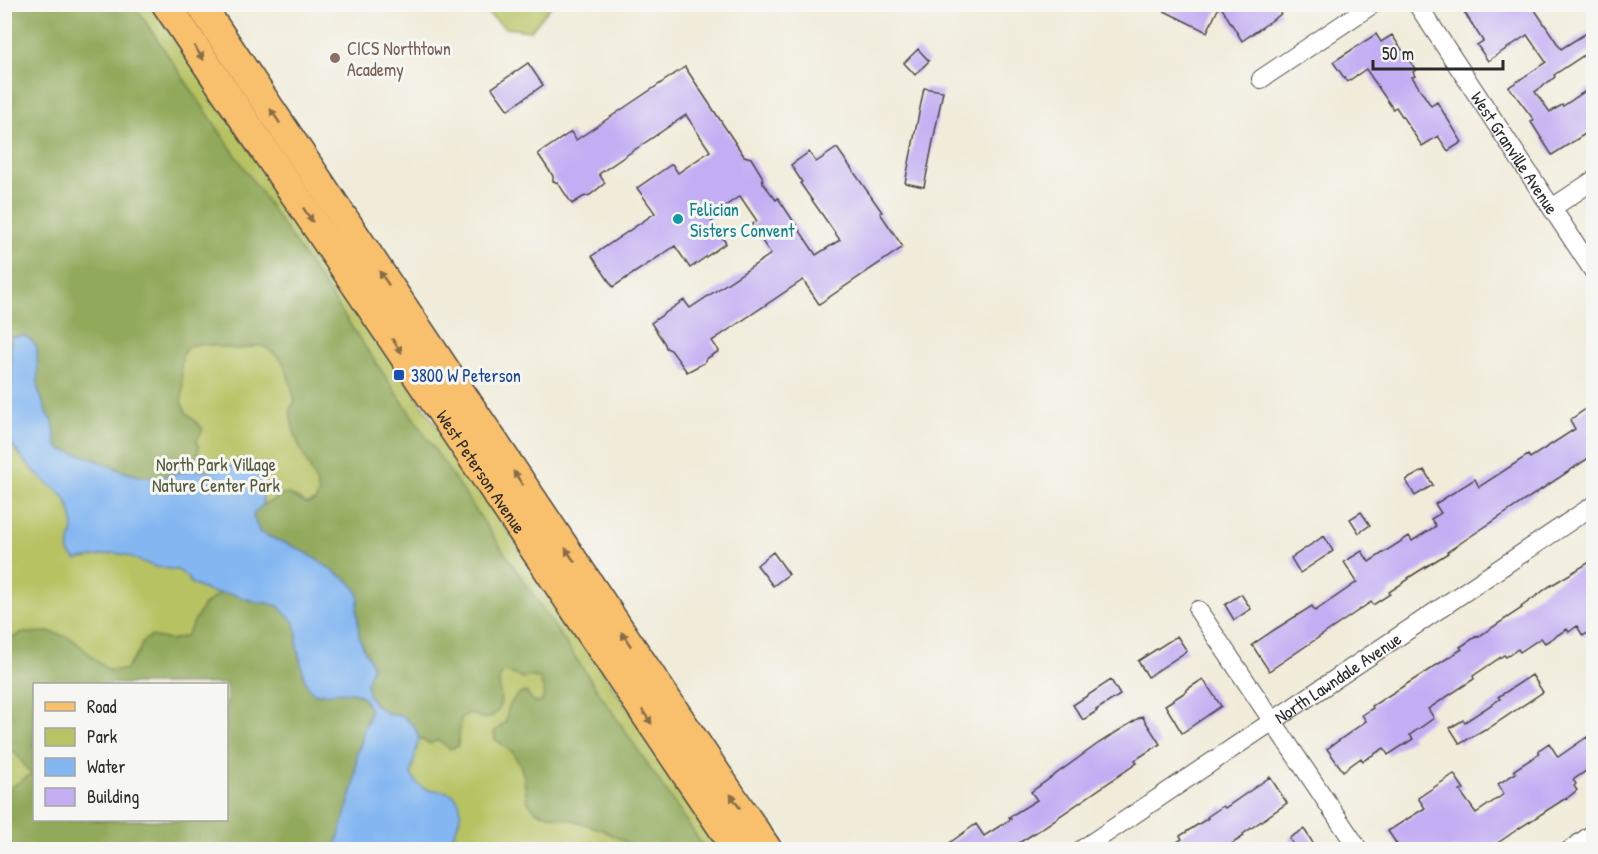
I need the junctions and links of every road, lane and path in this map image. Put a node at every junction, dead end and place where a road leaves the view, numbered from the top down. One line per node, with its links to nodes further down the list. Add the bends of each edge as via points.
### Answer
1 (166, 4): 13 (main road, West Peterson Avenue, one-way to 13)
2 (200, 4): 14 (main road, West Peterson Avenue, one-way to 2)
3 (1373, 4): 5 (street)
4 (1417, 4): 7 (street, West Granville Avenue)
5 (1261, 79)
6 (1593, 180): 7 (street)
7 (1552, 208): 8 (street, West Granville Avenue)
8 (1593, 272)
9 (1593, 505): 11 (street, North Lawndale Avenue)
10 (1198, 610): 11 (street)
11 (1272, 721): 15 (street, North Lawndale Avenue); 16 (street)
12 (1593, 833): 17 (street)
13 (736, 849)
14 (768, 849)
15 (1081, 849)
16 (1359, 849)
17 (1570, 849)

